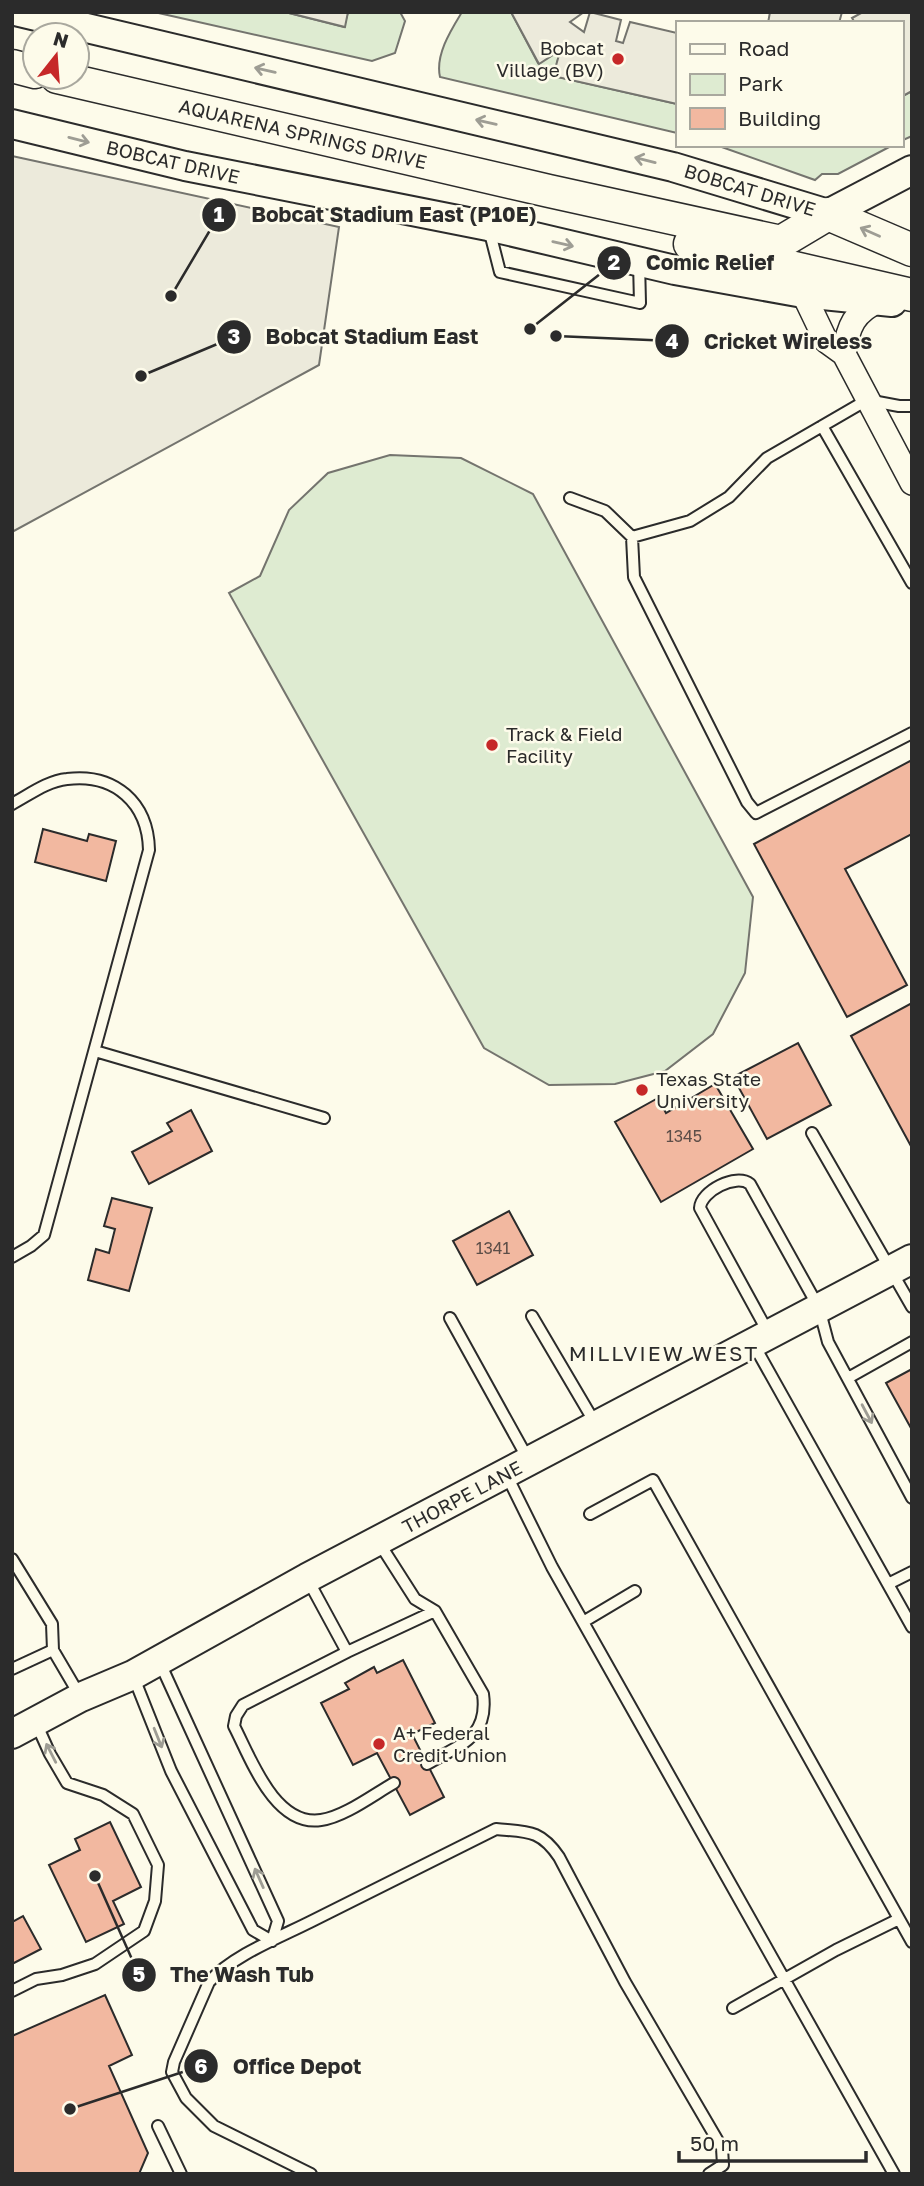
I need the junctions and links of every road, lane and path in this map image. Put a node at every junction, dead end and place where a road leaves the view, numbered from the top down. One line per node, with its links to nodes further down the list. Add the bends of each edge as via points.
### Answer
1 (19, 12): 6 (street, BOBCAT DRIVE, one-way to 1, via 553,137)
2 (91, 84): 5 (main road, AQUARENA SPRINGS DRIVE)
3 (12, 124): 7 (street, BOBCAT DRIVE, one-way to 7, via 185,166)
4 (912, 170): 6 (street)
5 (549, 191): 6 (main road, AQUARENA SPRINGS DRIVE, via 781,242); 11 (main road, AQUARENA SPRINGS DRIVE, via 641,233)
6 (828, 214): 8 (main road, one-way to 6)
7 (488, 226): 9 (street, BOBCAT DRIVE, one-way to 9); 9 (lane, via 500,272 640,303)
8 (912, 250)
9 (639, 262): 10 (street, BOBCAT DRIVE)
10 (803, 293): 12 (street, BOBCAT DRIVE); 14 (street, via 826,341)
11 (912, 295)
12 (880, 300): 13 (street, BOBCAT DRIVE); 14 (street, via 857,314)
13 (912, 304)
14 (844, 354): 15 (street)
15 (867, 400): 16 (lane); 17 (lane); 18 (street)
16 (912, 406)
17 (822, 426): 20 (lane, via 767,458 729,496 690,520); 21 (lane)
18 (912, 483)
19 (569, 498): 20 (lane, via 605,511)
20 (632, 537): 22 (lane, via 634,577 756,813)
21 (912, 583)
22 (912, 733)
23 (12, 804): 24 (lane, via 48,784 88,779 107,782 124,793 144,817 149,850)
24 (95, 1051): 25 (lane); 27 (lane, via 44,1235)
25 (324, 1118)
26 (811, 1133): 28 (lane)
27 (12, 1257)
28 (901, 1264): 29 (lane); 30 (street, THORPE LANE)
29 (912, 1307)
30 (819, 1308): 33 (street, THORPE LANE); 33 (lane, via 750,1184 736,1179 704,1196 700,1208); 35 (lane, via 828,1342)
31 (532, 1316): 36 (lane)
32 (450, 1318): 37 (lane)
33 (761, 1338): 36 (street, THORPE LANE); 44 (lane)
34 (912, 1342): 35 (lane)
35 (848, 1378): 38 (lane, one-way to 38)
36 (596, 1426): 37 (street, THORPE LANE)
37 (518, 1468): 40 (street, THORPE LANE); 47 (lane, via 552,1567)
38 (912, 1498)
39 (590, 1514): 58 (lane, via 653,1480)
40 (378, 1541): 43 (street, THORPE LANE); 46 (lane, via 415,1599)
41 (12, 1559): 49 (lane, via 52,1624)
42 (912, 1572): 44 (lane)
43 (307, 1578): 50 (lane); 51 (street, THORPE LANE)
44 (888, 1584): 48 (lane)
45 (635, 1591): 47 (lane)
46 (435, 1611): 50 (lane); 56 (lane, via 483,1694 485,1708 475,1735)
47 (583, 1622): 61 (lane)
48 (912, 1627)
49 (53, 1650): 52 (lane); 54 (lane)
50 (347, 1651): 57 (lane, via 243,1705 234,1726 265,1789 292,1815 318,1821 335,1816)
51 (159, 1660): 53 (street, THORPE LANE); 59 (lane, one-way to 51, via 278,1921)
52 (12, 1669)
53 (133, 1675): 54 (street, THORPE LANE); 59 (lane, one-way to 59, via 190,1810 253,1930)
54 (81, 1697): 55 (street, THORPE LANE)
55 (24, 1728): 62 (lane, one-way to 55, via 36,1979 95,1964 144,1931 155,1901 158,1864 133,1814 103,1795 67,1783 50,1754)
56 (427, 1764)
57 (394, 1783)
58 (899, 1919): 60 (lane); 61 (lane)
59 (272, 1941): 66 (lane, via 209,1982 172,2073 186,2098 214,2126); 67 (lane, via 496,1829 532,1832 549,1842 559,1857 625,1982 722,2148 723,2165)
60 (912, 1942)
61 (786, 1980): 63 (lane); 68 (lane)
62 (12, 1991)
63 (733, 2008)
64 (158, 2126): 65 (lane)
65 (181, 2174)
66 (311, 2174)
67 (709, 2174)
68 (894, 2174)

